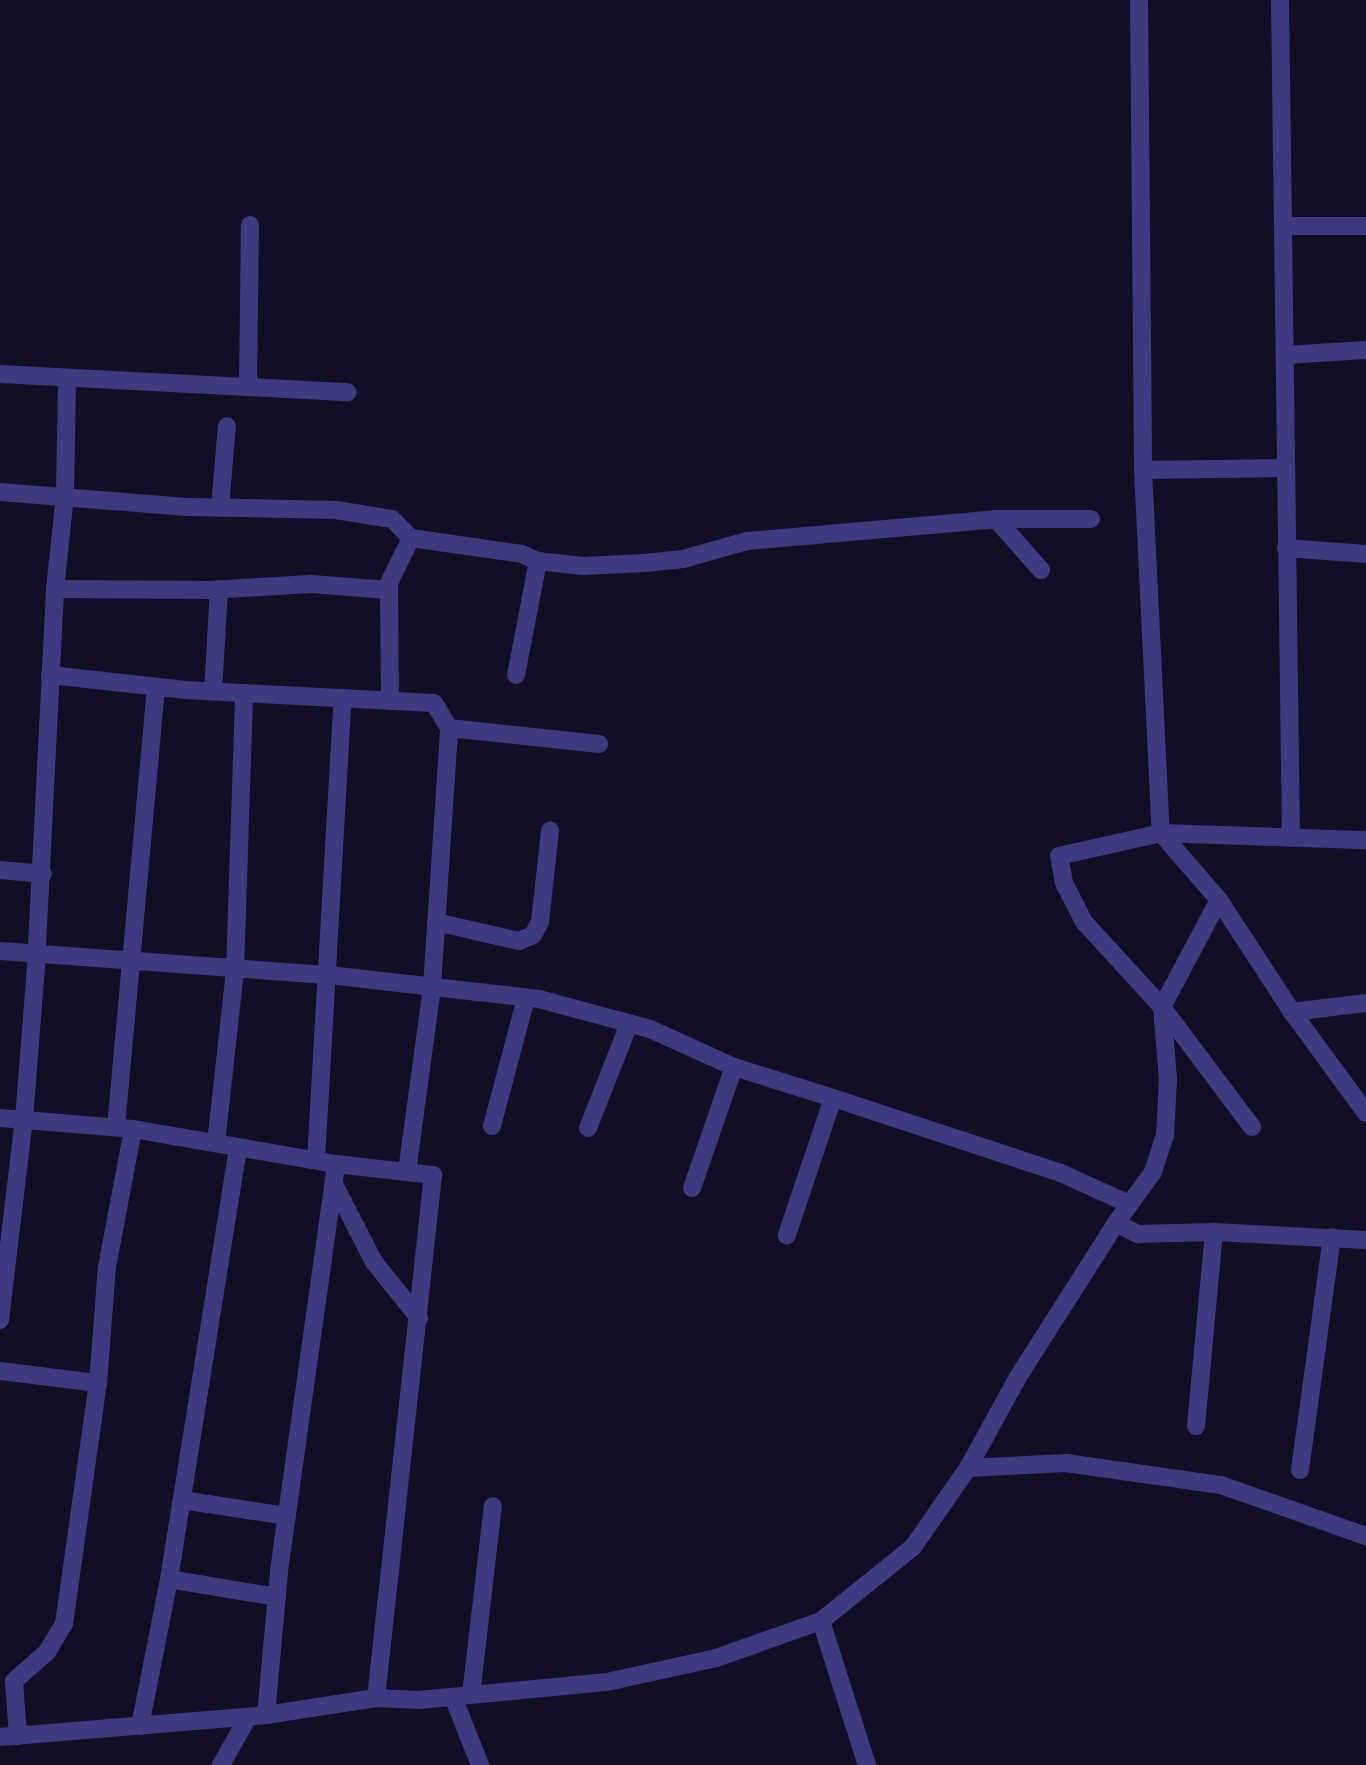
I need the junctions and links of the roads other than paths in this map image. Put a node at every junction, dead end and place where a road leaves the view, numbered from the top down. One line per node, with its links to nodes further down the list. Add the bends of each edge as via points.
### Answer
1 (1139, 0): 14 (street)
2 (1280, 0): 4 (street)
3 (250, 225): 10 (street)
4 (1285, 226): 5 (street); 7 (street)
5 (1366, 226)
6 (1366, 350): 7 (street)
7 (1285, 355): 13 (street)
8 (0, 374): 9 (street)
9 (67, 378): 10 (street); 16 (street)
10 (248, 386): 11 (street)
11 (348, 392)
12 (227, 426): 17 (street)
13 (1284, 468): 14 (street); 21 (street)
14 (1143, 470): 38 (street)
15 (0, 492): 16 (street)
16 (65, 496): 17 (street); 25 (street)
17 (220, 507): 20 (street, via 378,516 403,525)
18 (996, 519): 19 (street); 23 (street, via 747,542 645,563); 24 (street)
19 (1091, 519)
20 (411, 538): 23 (street); 27 (street)
21 (1286, 548): 22 (street); 39 (street)
22 (1366, 554)
23 (538, 560): 28 (street)
24 (1042, 570)
25 (55, 589): 26 (street); 29 (street)
26 (219, 590): 27 (street, via 310,584); 31 (street)
27 (390, 590): 34 (street)
28 (516, 675)
29 (50, 676): 30 (street); 42 (street)
30 (156, 687): 31 (street); 47 (street)
31 (213, 691): 32 (street)
32 (244, 693): 33 (street); 48 (street)
33 (344, 698): 34 (street); 49 (street)
34 (390, 701): 35 (street, via 434,703)
35 (449, 728): 36 (street); 44 (street)
36 (600, 744)
37 (550, 831): 44 (street, via 533,935 519,941)
38 (1161, 833): 39 (street); 43 (street); 53 (street, via 1060,856 1064,882 1084,922)
39 (1291, 838): 40 (street)
40 (1366, 840)
41 (0, 870): 42 (street)
42 (43, 874): 46 (street)
43 (1219, 900): 53 (street); 54 (street)
44 (436, 922): 50 (street)
45 (0, 951): 46 (street)
46 (37, 954): 47 (street); 60 (street)
47 (134, 962): 48 (street); 63 (street)
48 (235, 970): 49 (street); 65 (street)
49 (329, 976): 50 (street); 67 (street)
50 (432, 987): 51 (street); 68 (street)
51 (526, 998): 55 (street); 61 (street)
52 (1366, 1003): 54 (street)
53 (1162, 1008): 62 (street); 71 (street, via 1165,1136 1152,1172)
54 (1292, 1012): 58 (street)
55 (629, 1024): 56 (street); 64 (street)
56 (734, 1067): 57 (street); 70 (street)
57 (833, 1098): 71 (street, via 1061,1173); 74 (street)
58 (1366, 1113)
59 (0, 1118): 60 (street)
60 (24, 1120): 63 (street); 78 (street)
61 (492, 1126)
62 (1252, 1127)
63 (125, 1128): 65 (street); 80 (street)
64 (588, 1128)
65 (216, 1143): 66 (street)
66 (238, 1147): 67 (street); 84 (street)
67 (316, 1160): 69 (street)
68 (407, 1172): 69 (street); 77 (street, via 433,1175)
69 (335, 1173): 77 (street, via 374,1262); 86 (street)
70 (692, 1188)
71 (1129, 1204): 72 (street)
72 (1116, 1223): 73 (street, via 1138,1234); 82 (street)
73 (1214, 1232): 75 (street); 81 (street)
74 (786, 1235)
75 (1332, 1238): 76 (street); 83 (street)
76 (1366, 1240)
77 (419, 1318): 92 (street)
78 (0, 1320)
79 (0, 1371): 80 (street)
80 (98, 1382): 95 (street, via 64,1624 47,1652 14,1680)
81 (1196, 1426)
82 (968, 1468): 87 (street, via 1066,1463 1221,1485); 90 (street, via 913,1547)
83 (1300, 1470)
84 (182, 1500): 86 (street); 88 (street)
85 (493, 1506): 91 (street)
86 (287, 1516): 89 (street)
87 (1366, 1536)
88 (169, 1580): 89 (street); 94 (street)
89 (276, 1598): 93 (street)
90 (821, 1621): 91 (street, via 656,1674); 98 (street)
91 (462, 1696): 92 (street); 97 (street)
92 (376, 1698): 93 (street)
93 (257, 1716): 94 (street); 96 (street)
94 (140, 1726): 95 (street)
95 (9, 1736)
96 (220, 1765)
97 (480, 1765)
98 (867, 1765)

